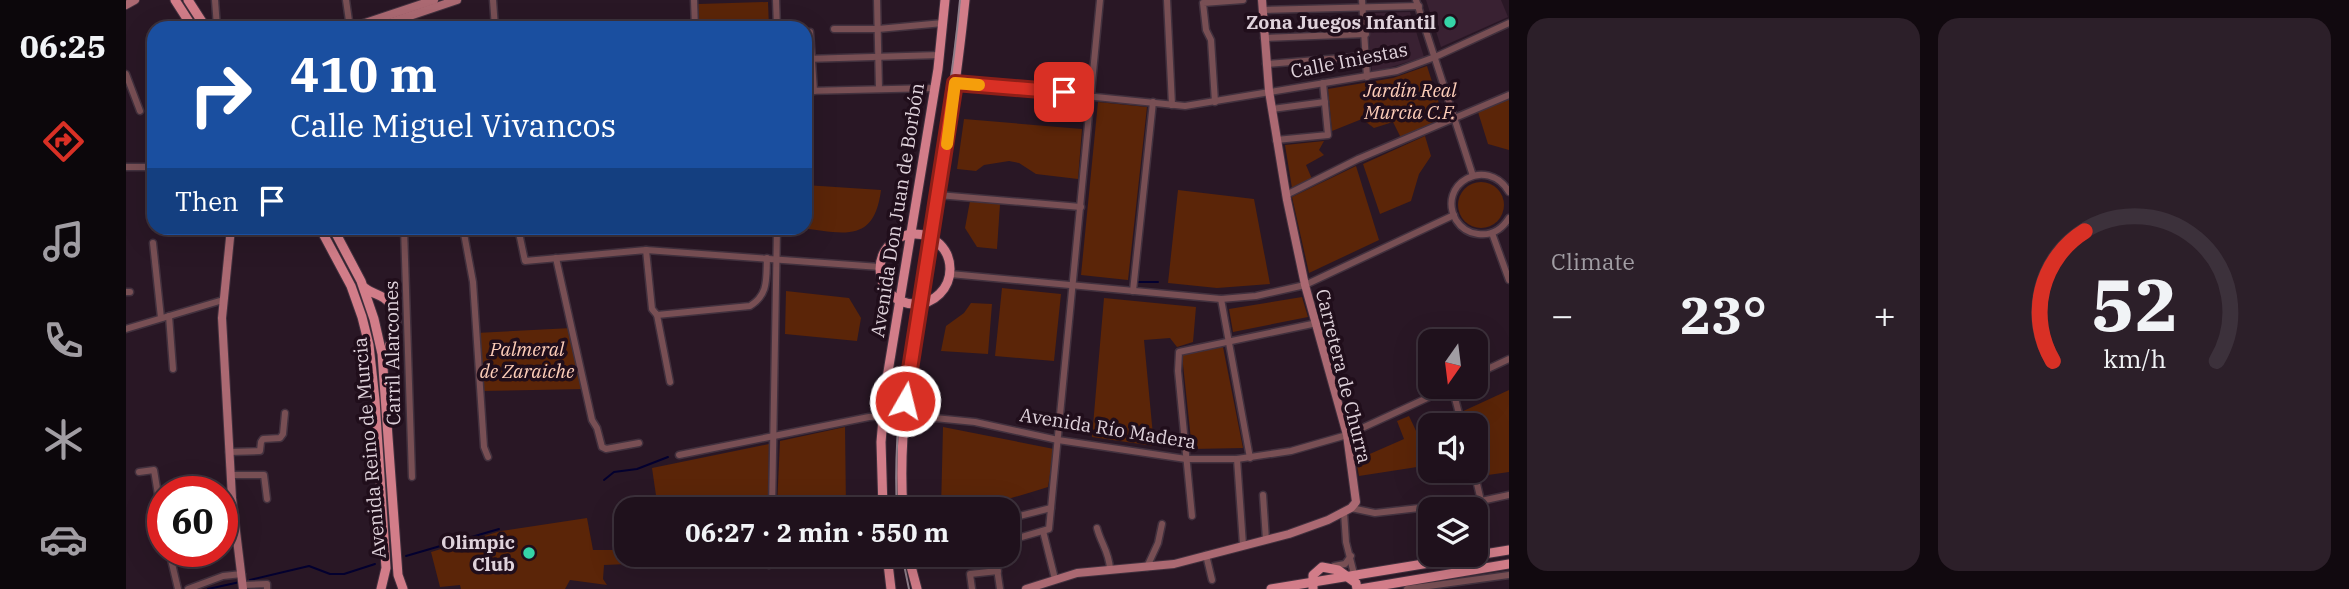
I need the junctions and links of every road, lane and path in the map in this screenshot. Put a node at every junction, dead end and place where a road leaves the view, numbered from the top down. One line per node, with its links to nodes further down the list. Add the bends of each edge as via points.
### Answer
1 (135, 0): 20 (street)
2 (175, 0): 22 (main road)
3 (188, 0): 23 (main road)
4 (215, 0): 24 (street)
5 (346, 0): 25 (street)
6 (434, 0): 26 (street)
7 (457, 0): 27 (street)
8 (493, 0): 28 (street)
9 (694, 0): 29 (street)
10 (776, 0): 30 (street)
11 (877, 0): 34 (street)
12 (945, 0): 31 (main road, Avenida Don Juan de Borbón)
13 (965, 0): 46 (main road, Avenida Don Juan de Borbón)
14 (1100, 0): 52 (street)
15 (1167, 0): 57 (street)
16 (1243, 0): 55 (street, via 1203,3)
17 (1262, 0): 21 (street, Carretera de Churra)
18 (1418, 3): 19 (street); 40 (street)
19 (1362, 4): 21 (street); 35 (street)
20 (126, 5)
21 (1263, 10): 36 (street, Carretera de Churra)
22 (188, 21)
23 (202, 21)
24 (217, 21)
25 (349, 21)
26 (371, 21)
27 (395, 21)
28 (494, 21)
29 (695, 21)
30 (778, 21)
31 (943, 23): 34 (street); 37 (main road, Avenida Don Juan de Borbón)
32 (1509, 23): 40 (street, Calle Iniestas)
33 (834, 29): 34 (street)
34 (878, 29): 39 (street)
35 (1366, 34): 36 (street); 38 (street)
36 (1264, 38): 42 (street, Carretera de Churra)
37 (940, 55): 39 (street); 48 (main road, Avenida Don Juan de Borbón)
38 (1366, 56): 42 (street); 44 (street)
39 (879, 57): 41 (street); 49 (street)
40 (1435, 57): 44 (street, Calle Iniestas); 60 (street)
41 (812, 59)
42 (1266, 64): 51 (street, Carretera de Churra)
43 (126, 74): 59 (street)
44 (1367, 77): 47 (street, Calle Iniestas)
45 (812, 78): 50 (street)
46 (955, 83): 52 (street, Calle Iniestas); 66 (main road, Avenida Don Juan de Borbón)
47 (1323, 83): 51 (street, Calle Iniestas); 56 (street)
48 (935, 88): 49 (street); 72 (main road, Avenida Don Juan de Borbón)
49 (879, 89): 50 (street)
50 (814, 91)
51 (1269, 91): 55 (street, Calle Iniestas); 58 (street, Carretera de Churra)
52 (1091, 95): 54 (street, Calle Iniestas); 68 (street)
53 (1509, 95): 60 (street)
54 (1153, 102): 57 (street, Calle Iniestas); 92 (street)
55 (1215, 102): 57 (street, Calle Iniestas)
56 (1325, 102): 58 (street); 61 (street, via 1328,135)
57 (1172, 105)
58 (1272, 109): 61 (street, Carretera de Churra)
59 (140, 111)
60 (1454, 118): 64 (street); 67 (street)
61 (1276, 140): 67 (street, Carretera de Churra)
62 (126, 167): 63 (street)
63 (147, 167)
64 (1472, 176): 65 (street, via 1494,177); 69 (street, via 1454,194)
65 (1509, 192)
66 (939, 195): 68 (street); 80 (main road, Avenida Don Juan de Borbón)
67 (1286, 195): 90 (street, Carretera de Churra)
68 (1081, 207): 89 (street)
69 (1454, 215): 71 (street, via 1473,234); 90 (street)
70 (1509, 218): 71 (street)
71 (1492, 233): 88 (street)
72 (911, 234): 80 (main road); 86 (main road, via 890,245); 95 (main road, Avenida Don Juan de Borbón)
73 (230, 235): 94 (street)
74 (324, 235): 97 (main road, Avenida Reino de Murcia)
75 (337, 235): 91 (main road, Avenida Reino de Murcia)
76 (404, 235): 125 (street, Carril Alarcones)
77 (464, 235): 118 (street)
78 (519, 235): 83 (street, via 524,261)
79 (777, 235): 85 (street)
80 (931, 238): 87 (main road, via 944,249); 96 (main road, Avenida Don Juan de Borbón)
81 (153, 243): 99 (street)
82 (646, 250): 83 (street); 84 (street); 98 (street, via 652,309)
83 (556, 258): 115 (street, via 602,447)
84 (767, 258): 85 (street); 98 (street, via 761,299 750,306)
85 (776, 259): 86 (street); 113 (street)
86 (880, 267): 95 (main road, via 885,287)
87 (950, 274): 89 (street); 96 (main road, via 940,295)
88 (1509, 280)
89 (1074, 285): 92 (street); 114 (street)
90 (1305, 285): 93 (street); 100 (street, Carretera de Churra)
91 (364, 290): 97 (main road); 104 (main road, Avenida Reino de Murcia); 104 (main road, via 391,304 396,318 396,334)
92 (1133, 291): 93 (street)
93 (1221, 299): 102 (street)
94 (223, 300): 99 (street); 116 (street)
95 (900, 301): 96 (main road); 111 (main road, Avenida Don Juan de Borbón)
96 (920, 304): 110 (main road, Avenida Don Juan de Borbón)
97 (359, 308): 168 (main road, Avenida Reino de Murcia, via 376,400 386,568)
98 (657, 315): 107 (street)
99 (165, 317): 101 (street); 105 (street)
100 (1317, 323): 102 (street); 112 (street, Carretera de Churra)
101 (126, 329)
102 (1229, 341): 120 (street); 121 (street, via 1177,355)
103 (1509, 359): 106 (street)
104 (383, 365): 169 (main road, Avenida Reino de Murcia, via 398,575)
105 (173, 369)
106 (1488, 369)
107 (670, 382)
108 (1426, 399): 112 (street, Avenida Río Madera)
109 (285, 413): 116 (street, via 280,438 264,439 260,451)
110 (904, 415): 114 (street, Avenida Río Madera, via 975,422); 130 (main road, Avenida Don Juan de Borbón)
111 (883, 416): 113 (street); 129 (main road, Avenida Don Juan de Borbón)
112 (1347, 435): 120 (street, Avenida Río Madera); 135 (street, Carretera de Churra, via 1356,497)
113 (775, 436): 117 (street); 128 (street)
114 (1058, 440): 121 (street, Avenida Río Madera); 133 (street)
115 (639, 443)
116 (229, 452): 123 (street)
117 (679, 455)
118 (488, 457)
119 (1237, 458): 120 (street, Avenida Río Madera); 121 (street, Avenida Río Madera); 143 (street)
120 (1251, 458)
121 (1186, 459): 137 (street)
122 (139, 472): 124 (street, via 155,470)
123 (230, 475): 131 (street, via 264,475); 156 (street)
124 (156, 476)
125 (412, 477)
126 (1263, 495): 142 (street)
127 (1509, 496): 132 (street)
128 (772, 497)
129 (883, 497)
130 (903, 497)
131 (267, 499)
132 (1488, 500)
133 (1051, 508): 136 (street); 140 (street, via 1049,529)
134 (1418, 508): 135 (street, via 1375,513)
135 (1348, 510): 142 (street); 146 (street, via 1346,542)
136 (1020, 516)
137 (1192, 516)
138 (1163, 524): 152 (street)
139 (1097, 528): 154 (street, via 1108,551)
140 (1043, 531): 141 (street); 158 (street)
141 (1020, 538)
142 (1266, 540): 143 (street)
143 (1244, 545): 145 (street)
144 (1509, 550): 160 (main road)
145 (1206, 555): 152 (street); 159 (street)
146 (1351, 556): 153 (street, via 1341,566); 160 (street)
147 (1509, 564): 160 (main road)
148 (173, 567): 165 (street)
149 (888, 567): 164 (main road)
150 (912, 567): 170 (main road)
151 (997, 567): 155 (street)
152 (1147, 567): 154 (street)
153 (1322, 567): 160 (main road, via 1338,570); 161 (main road, via 1315,571)
154 (1110, 569): 158 (street)
155 (998, 571): 171 (street, via 970,574); 172 (street)
156 (242, 573): 163 (street); 166 (street)
157 (1509, 575): 162 (street)
158 (1055, 579): 173 (street)
159 (1212, 580)
160 (1355, 583): 161 (main road)
161 (1313, 586): 174 (main road)
162 (1447, 586): 175 (street)
163 (243, 587): 167 (street, via 267,584)
164 (890, 588)
165 (178, 589)
166 (188, 589)
167 (267, 589)
168 (381, 589)
169 (403, 589)
170 (917, 589)
171 (972, 589)
172 (1000, 589)
173 (1026, 589)
174 (1271, 589)
175 (1407, 589)

